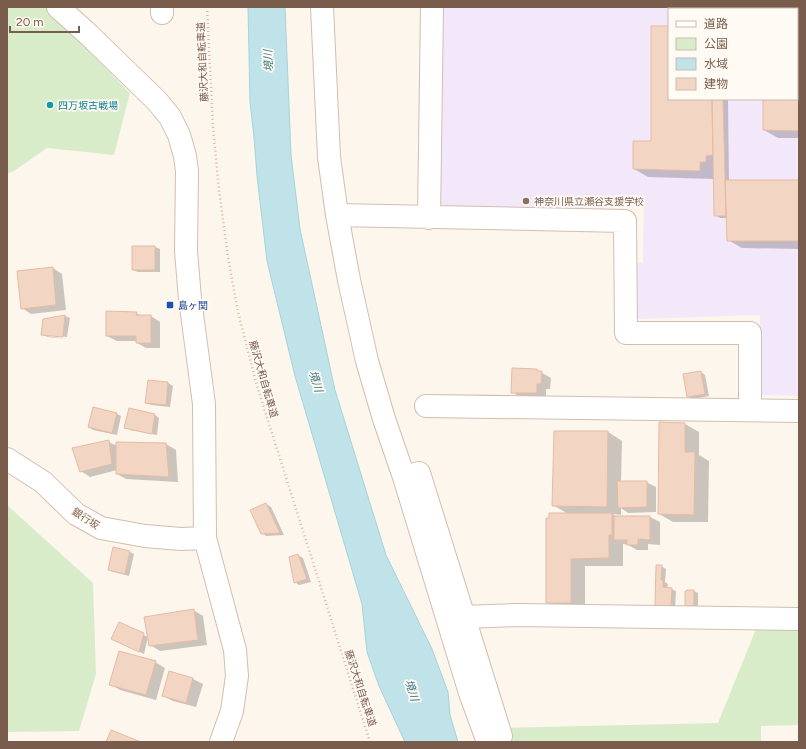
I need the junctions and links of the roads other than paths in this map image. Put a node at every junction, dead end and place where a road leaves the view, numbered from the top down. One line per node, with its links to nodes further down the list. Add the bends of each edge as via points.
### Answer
1 (58, 7): 11 (street, via 157,101 170,117 185,156 186,251 204,404)
2 (322, 7): 4 (street, via 329,157)
3 (432, 7): 5 (street)
4 (338, 215): 5 (street); 10 (street, via 367,361)
5 (429, 218): 7 (street, via 625,221 626,333 750,333)
6 (426, 406): 7 (street)
7 (750, 410): 8 (street)
8 (799, 411)
9 (7, 459): 11 (street, 銀行坂, via 43,482 76,514 101,528 145,536)
10 (404, 477): 12 (street, via 419,473); 15 (street, via 470,693)
11 (205, 538): 14 (street, via 235,650 237,669 232,711)
12 (464, 617): 13 (street, via 517,615); 16 (street)
13 (799, 619)
14 (221, 742)
15 (488, 742)
16 (502, 742)

